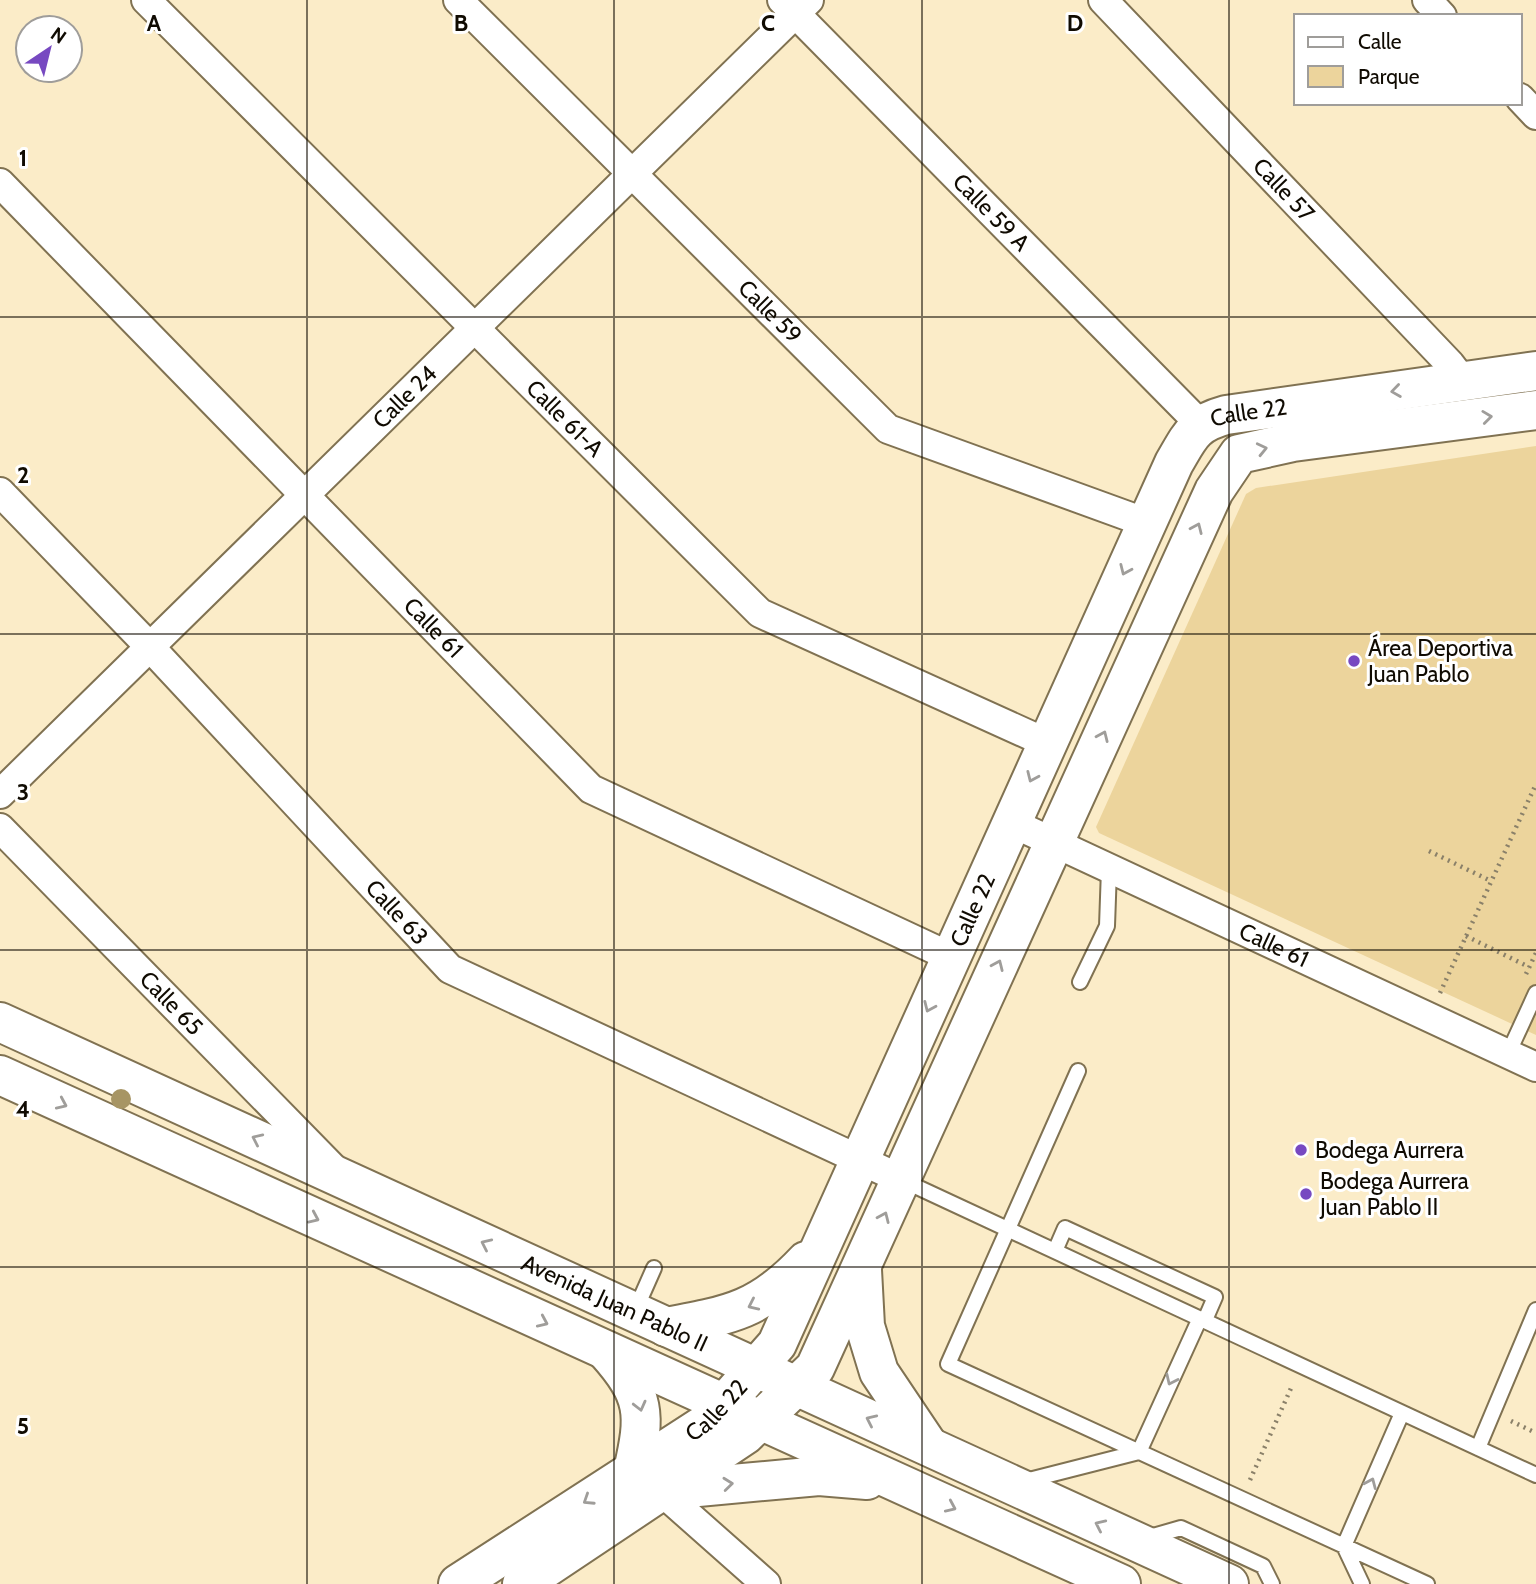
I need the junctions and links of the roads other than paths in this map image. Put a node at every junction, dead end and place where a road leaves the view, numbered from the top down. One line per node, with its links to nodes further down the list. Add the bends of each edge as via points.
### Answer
1 (146, 0): 11 (street, Calle 61-A)
2 (458, 0): 9 (street, Calle 59)
3 (1103, 0): 13 (street, Calle 57)
4 (1427, 0): 6 (street)
5 (795, 4): 9 (street, Calle 24); 15 (street, Calle 59 A)
6 (1440, 14)
7 (1522, 100): 8 (street)
8 (1536, 115)
9 (632, 174): 11 (street, Calle 24); 18 (street, Calle 59, via 888,429)
10 (0, 183): 17 (street, Calle 61)
11 (475, 328): 17 (street, Calle 24); 20 (street, Calle 61-A, via 760,613)
12 (1536, 371): 13 (street, Calle 22)
13 (1463, 382): 15 (street, Calle 22, one-way to 15, via 1235,414)
14 (1536, 411): 24 (street, Calle 22, one-way to 14, via 1214,491 1239,454 1293,442)
15 (1200, 424): 18 (street, Calle 22, via 1174,463)
16 (0, 492): 19 (street, Calle 63)
17 (304, 495): 19 (street, Calle 24); 26 (street, Calle 61, via 591,789)
18 (1147, 523): 20 (street, Calle 22, one-way to 20)
19 (150, 647): 21 (street, Calle 24); 34 (street, Calle 63, via 450,969)
20 (1048, 743): 22 (street, Calle 22, one-way to 22)
21 (0, 794)
22 (1012, 823): 24 (street, Calle 61); 26 (street, Calle 22)
23 (0, 828): 35 (street, Calle 65)
24 (1054, 843): 25 (street, Calle 61); 36 (street, Calle 22, one-way to 24)
25 (1109, 869): 27 (lane, via 1107,926); 30 (street, Calle 61)
26 (951, 957): 34 (street, Calle 22, one-way to 34)
27 (1080, 982)
28 (1536, 993): 30 (lane)
29 (0, 1022): 35 (street, Avenida Juan Pablo II, one-way to 29)
30 (1508, 1054): 31 (street, Calle 61)
31 (1536, 1067)
32 (1078, 1070): 37 (lane)
33 (0, 1076): 45 (street, Avenida Juan Pablo II, one-way to 45)
34 (860, 1160): 36 (street, Calle 63); 38 (street, Calle 22)
35 (344, 1179): 43 (street, Avenida Juan Pablo II, one-way to 35)
36 (901, 1179): 37 (lane); 40 (street, Calle 22, one-way to 36)
37 (1008, 1229): 39 (lane); 53 (lane, via 948,1364)
38 (822, 1244): 43 (street, one-way to 43, via 757,1304 720,1317); 46 (street, Calle 22, via 777,1344)
39 (1055, 1251): 44 (lane); 44 (lane, via 1065,1228 1215,1297)
40 (861, 1266): 47 (street, Calle 22, via 815,1368); 51 (street, via 865,1325 879,1372)
41 (654, 1268): 43 (lane)
42 (1536, 1310): 52 (lane)
43 (651, 1319): 46 (street, Avenida Juan Pablo II)
44 (1202, 1319): 49 (lane); 53 (lane, one-way to 53)
45 (605, 1350): 48 (street, Avenida Juan Pablo II); 55 (street, one-way to 55, via 628,1376 640,1402)
46 (756, 1368): 47 (street, Avenida Juan Pablo II); 48 (street, Calle 22)
47 (796, 1386): 50 (street, Calle 22); 51 (street, Avenida Juan Pablo II, one-way to 47)
48 (724, 1404): 50 (street, Avenida Juan Pablo II); 55 (street, Calle 22)
49 (1402, 1412): 52 (lane); 59 (lane, one-way to 49)
50 (760, 1420): 55 (street, Calle 22, via 745,1435); 57 (street, Avenida Juan Pablo II)
51 (929, 1446): 56 (street, Avenida Juan Pablo II)
52 (1478, 1448): 54 (lane)
53 (1139, 1452): 56 (lane); 59 (lane)
54 (1536, 1475)
55 (647, 1481): 57 (street, one-way to 57, via 825,1476); 60 (street, Calle 22, one-way to 60); 61 (street, Calle 22); 62 (street)
56 (1011, 1484): 58 (street, Avenida Juan Pablo II, one-way to 56)
57 (905, 1486): 63 (street, Avenida Juan Pablo II, one-way to 63)
58 (1135, 1541): 64 (street, Avenida Juan Pablo II); 65 (lane, via 1181,1528 1263,1566)
59 (1345, 1546): 66 (lane); 67 (lane)
60 (458, 1584)
61 (522, 1584)
62 (766, 1584)
63 (1121, 1584)
64 (1229, 1584)
65 (1272, 1584)
66 (1362, 1584)
67 (1427, 1584)

